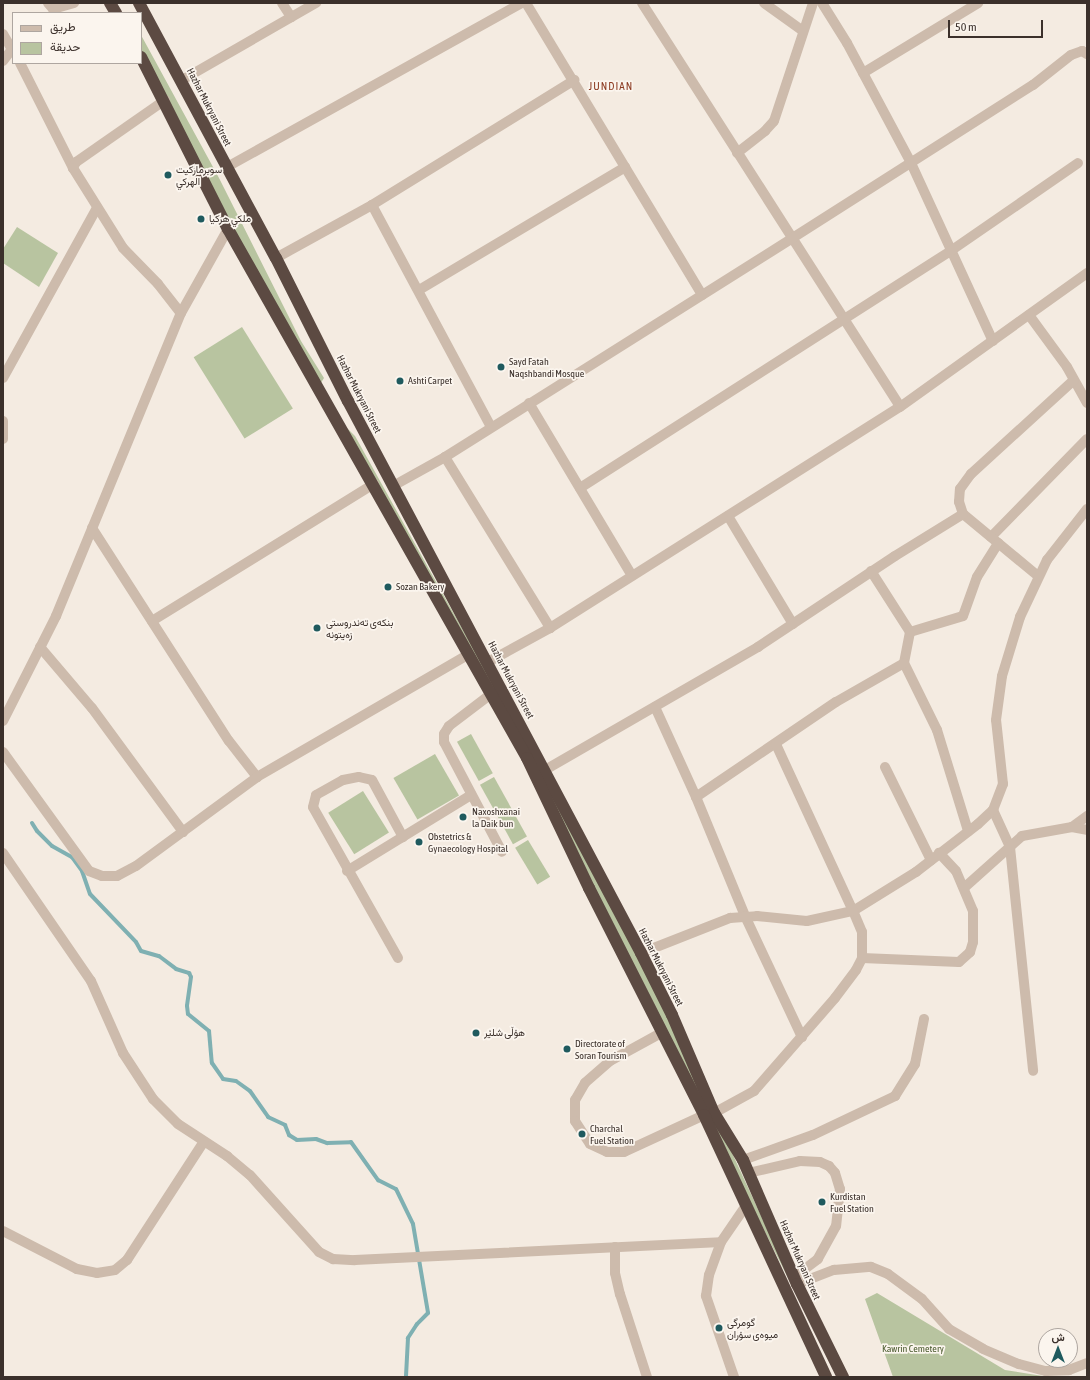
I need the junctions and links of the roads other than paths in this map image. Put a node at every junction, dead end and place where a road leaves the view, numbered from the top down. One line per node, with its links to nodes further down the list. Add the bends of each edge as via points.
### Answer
1 (48, 3): 2 (street, via 53,9)
2 (74, 3)
3 (110, 3): 14 (highway)
4 (139, 3): 24 (highway, Hazhar Mukryani Street)
5 (282, 3): 15 (street)
6 (316, 3): 15 (street)
7 (522, 3): 30 (street)
8 (526, 3): 25 (street)
9 (642, 3): 27 (street)
10 (764, 3): 16 (street)
11 (813, 3): 16 (street)
12 (822, 3): 23 (street)
13 (978, 3): 23 (street)
14 (115, 12)
15 (290, 17): 24 (street)
16 (803, 31): 27 (street, via 774,120 765,131)
17 (3, 34): 18 (street)
18 (12, 50): 21 (street)
19 (1085, 51): 28 (street, via 1071,55 1032,85)
20 (142, 59): 26 (highway, Hazhar Mukryani Street)
21 (3, 61)
22 (21, 64): 32 (street)
23 (863, 74): 28 (street)
24 (182, 80): 30 (highway, Hazhar Mukryani Street)
25 (574, 80): 31 (street); 33 (street)
26 (165, 100): 32 (street, via 76,162); 35 (highway, Hazhar Mukryani Street)
27 (737, 153): 36 (street)
28 (911, 162): 36 (street); 37 (street)
29 (1078, 163): 37 (street)
30 (227, 167): 38 (highway, Hazhar Mukryani Street)
31 (625, 167): 40 (street); 41 (street)
32 (73, 168): 34 (street)
33 (372, 204): 38 (street); 40 (street)
34 (97, 208): 42 (street, via 123,248); 46 (street)
35 (228, 229): 42 (street); 52 (highway, Hazhar Mukryani Street)
36 (792, 239): 41 (street); 44 (street)
37 (952, 250): 44 (street); 45 (street)
38 (276, 258): 48 (highway, Hazhar Mukryani Street)
39 (1087, 273): 43 (street)
40 (418, 290): 54 (street)
41 (702, 295): 50 (street)
42 (181, 312): 64 (street)
43 (1029, 315): 45 (street); 47 (street)
44 (843, 319): 51 (street); 60 (street)
45 (993, 341): 51 (street)
46 (3, 378)
47 (1074, 380): 49 (street); 62 (street, via 971,474 960,489 959,502)
48 (348, 401): 52 (highway); 59 (highway, Hazhar Mukryani Street)
49 (1087, 403)
50 (529, 404): 54 (street); 60 (street)
51 (900, 408): 63 (street)
52 (330, 413): 58 (highway, Hazhar Mukryani Street)
53 (3, 421): 55 (street)
54 (491, 427): 57 (street)
55 (3, 439)
56 (1087, 439): 65 (street)
57 (445, 457): 59 (street); 71 (street)
58 (374, 484): 69 (street); 74 (highway, Hazhar Mukryani Street)
59 (393, 486): 75 (highway, Hazhar Mukryani Street)
60 (580, 488): 67 (street)
61 (1087, 509): 68 (street)
62 (963, 514): 65 (street); 66 (street)
63 (728, 516): 67 (street); 70 (street)
64 (92, 528): 69 (street); 73 (street)
65 (995, 540): 68 (street); 72 (street, via 977,577 963,616)
66 (871, 571): 70 (street); 72 (street)
67 (632, 576): 71 (street)
68 (1038, 576): 87 (street, via 1020,617 1002,676 996,720 1003,784)
69 (152, 621): 84 (street, via 229,741)
70 (794, 624): 78 (street)
71 (550, 628): 75 (street)
72 (910, 632): 76 (street)
73 (40, 647): 79 (street); 92 (street, via 92,708)
74 (469, 654): 77 (highway, Hazhar Mukryani Street); 84 (street)
75 (488, 662): 83 (highway, Hazhar Mukryani Street)
76 (904, 663): 80 (street, via 836,702); 90 (street, via 937,730)
77 (491, 694): 85 (street, via 450,726 444,734 445,748); 107 (highway, Hazhar Mukryani Street, via 527,758)
78 (655, 707): 83 (street); 86 (street)
79 (3, 721)
80 (776, 744): 86 (street); 101 (street)
81 (3, 752): 92 (street, via 89,871 102,876 117,876 136,866)
82 (885, 767): 98 (street)
83 (546, 770): 103 (highway, Hazhar Mukryani Street)
84 (257, 777): 92 (street)
85 (471, 795): 93 (street); 95 (street)
86 (696, 797): 102 (street)
87 (993, 810): 90 (street); 94 (street)
88 (1087, 816): 89 (street)
89 (1072, 827): 91 (street); 94 (street, via 1022,836)
90 (968, 830): 97 (street)
91 (1087, 830)
92 (183, 832)
93 (403, 837): 99 (street); 99 (street, via 372,780 359,777 343,780 316,796 313,807)
94 (1010, 847): 100 (street); 109 (street)
95 (502, 852)
96 (3, 853): 111 (street, via 91,981 123,1053 152,1099)
97 (939, 853): 98 (street); 100 (street, via 956,871)
98 (931, 860): 101 (street)
99 (347, 871): 104 (street)
100 (965, 887): 105 (street, via 973,911 973,942 964,960 959,962)
101 (853, 911): 102 (street, via 807,921); 105 (street, via 862,932)
102 (745, 916): 103 (street, via 730,918); 108 (street)
103 (641, 953): 110 (highway, Hazhar Mukryani Street, via 672,1015)
104 (398, 958)
105 (862, 958): 108 (street, via 856,970)
106 (924, 1019): 112 (street, via 915,1064 895,1096 813,1135)
107 (661, 1033): 110 (highway, Hazhar Mukryani Street); 110 (street, via 610,1061 585,1084 575,1100 575,1121 590,1144 607,1152 624,1152)
108 (802, 1037): 110 (street, via 754,1091)
109 (1033, 1072)
110 (709, 1114): 112 (highway, Hazhar Mukryani Street); 114 (highway, Hazhar Mukryani Street)
111 (203, 1143): 115 (street, via 127,1260 115,1270 97,1273 77,1269); 117 (street, via 227,1156 250,1175 319,1252 333,1259)
112 (742, 1160): 113 (highway, Hazhar Mukryani Street)
113 (748, 1173): 118 (highway, Hazhar Mukryani Street); 118 (street, via 800,1161 820,1162 835,1172 840,1189 836,1226 818,1259)
114 (745, 1207): 116 (street); 120 (highway, Hazhar Mukryani Street)
115 (3, 1231)
116 (720, 1242): 117 (street); 123 (street, via 709,1275 706,1296)
117 (615, 1247): 122 (street, via 615,1273 620,1294)
118 (796, 1280): 119 (highway, Hazhar Mukryani Street); 121 (street, via 834,1270 870,1267 888,1274 922,1299 949,1329 983,1349 1019,1364 1046,1371 1069,1370)
119 (829, 1348): 120 (highway); 125 (highway, Hazhar Mukryani Street)
120 (819, 1358): 124 (highway, Hazhar Mukryani Street)
121 (1087, 1363)
122 (647, 1377)
123 (734, 1377)
124 (826, 1377)
125 (843, 1377)

